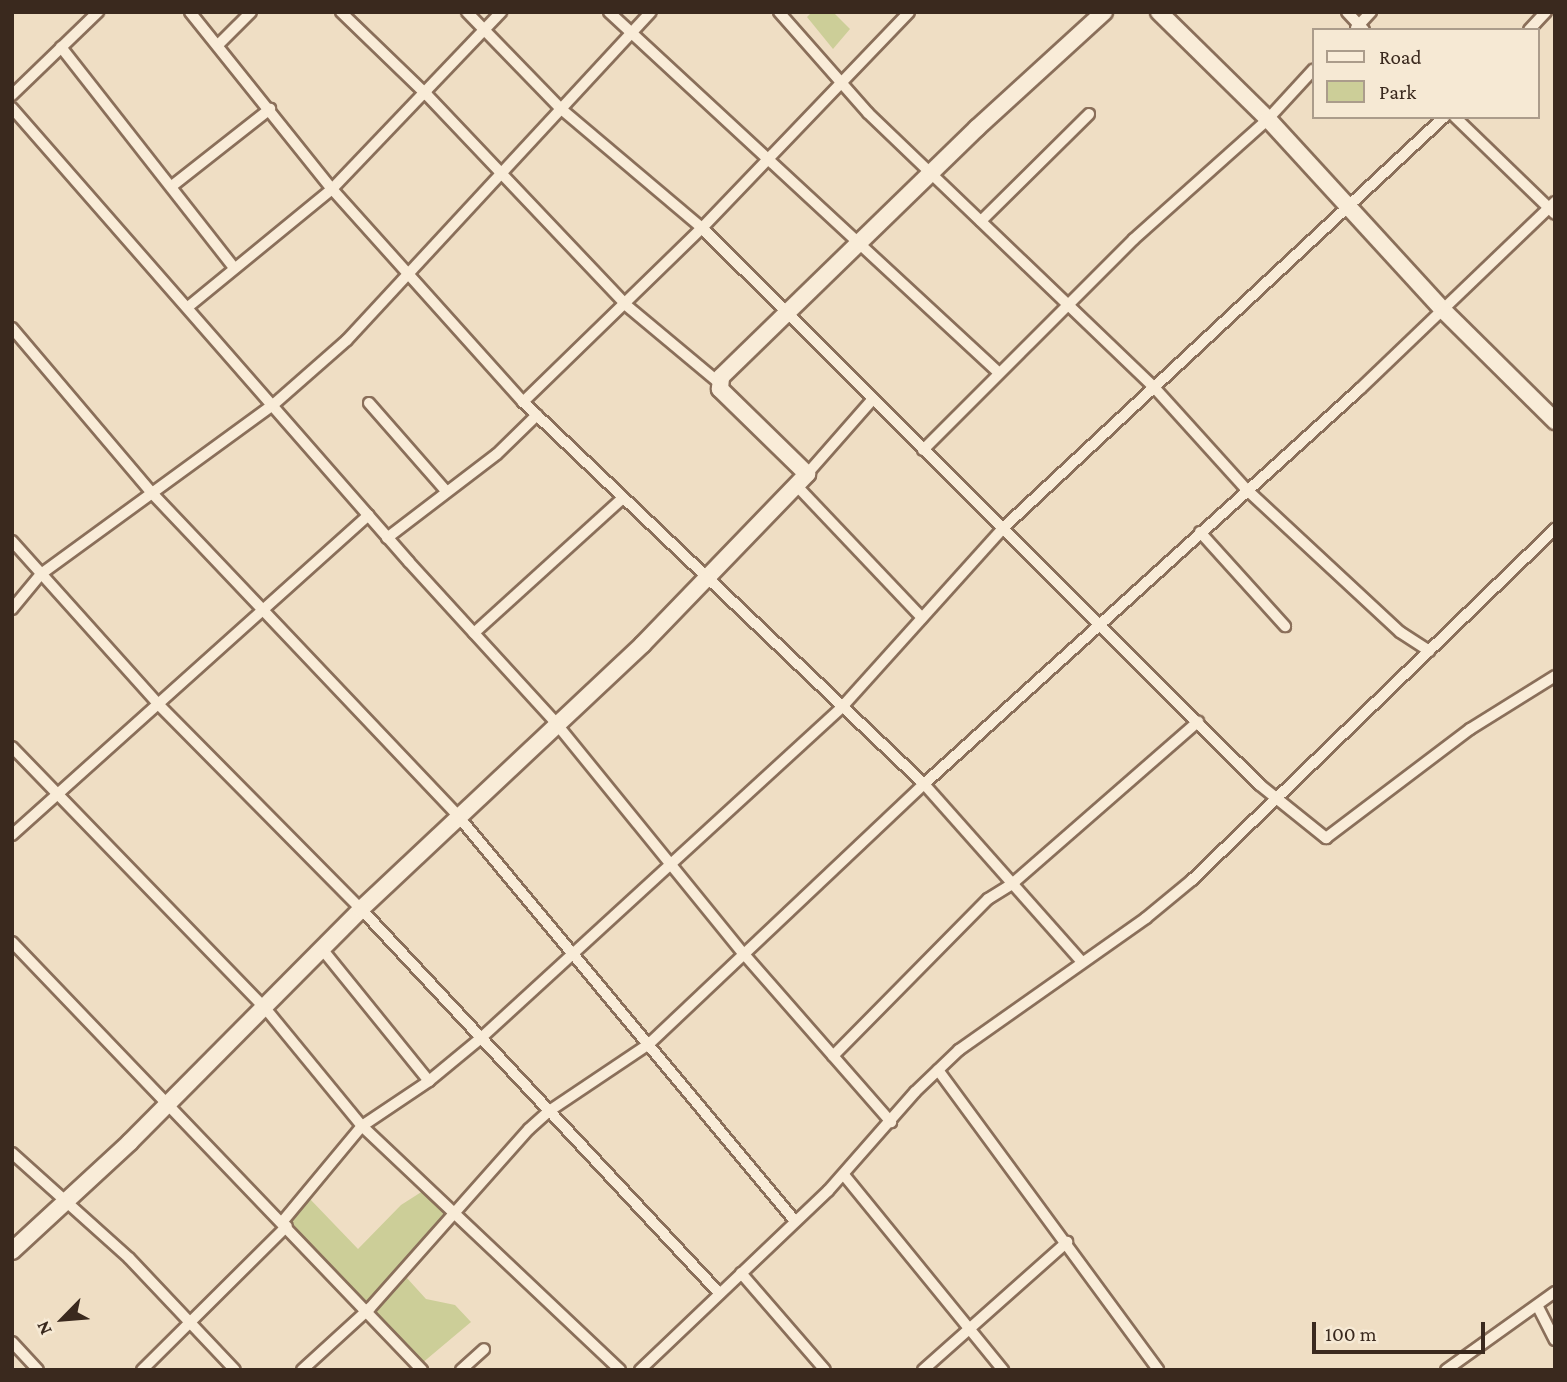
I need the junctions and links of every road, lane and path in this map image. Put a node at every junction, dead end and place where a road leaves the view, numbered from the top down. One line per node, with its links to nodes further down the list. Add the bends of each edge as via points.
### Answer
1 (98, 12): 21 (street)
2 (190, 12): 20 (street)
3 (251, 12): 20 (street)
4 (341, 12): 25 (street)
5 (467, 12): 18 (street)
6 (502, 12): 18 (street)
7 (610, 12): 19 (street)
8 (651, 12): 19 (street)
9 (779, 12): 23 (street)
10 (909, 12): 23 (street)
11 (1104, 12): 34 (street)
12 (1158, 12): 30 (street)
13 (1347, 12): 16 (street)
14 (1371, 12): 16 (street)
15 (1546, 12): 17 (street)
16 (1359, 28)
17 (1531, 28)
18 (484, 30): 25 (street); 26 (street)
19 (630, 33): 26 (street); 33 (street)
20 (219, 44): 28 (street)
21 (61, 47): 24 (street); 36 (street)
22 (1312, 71): 30 (street)
23 (843, 84): 33 (street); 34 (street)
24 (12, 95)
25 (427, 95): 35 (street); 37 (street)
26 (559, 107): 35 (street); 41 (street)
27 (12, 108): 46 (street)
28 (270, 109): 36 (street); 37 (street)
29 (1089, 114): 40 (street)
30 (1268, 119): 39 (street); 47 (street, via 1134,239)
31 (1442, 119): 39 (street)
32 (1457, 119): 38 (street)
33 (768, 161): 41 (street); 42 (street)
34 (930, 173): 40 (street); 42 (street)
35 (502, 175): 44 (street); 45 (street)
36 (172, 186): 43 (street)
37 (332, 189): 43 (street); 44 (street)
38 (1553, 208): 48 (street)
39 (1350, 209): 48 (street); 53 (street)
40 (981, 221): 47 (street)
41 (702, 228): 45 (street); 49 (street)
42 (857, 243): 49 (street); 51 (street)
43 (234, 268): 46 (street)
44 (410, 275): 55 (street); 57 (street, via 347,341)
45 (625, 305): 52 (street); 55 (street)
46 (188, 307): 57 (street)
47 (1069, 307): 51 (street); 53 (street)
48 (1443, 310): 59 (street); 62 (street)
49 (786, 311): 52 (street); 54 (street)
50 (12, 328): 63 (street)
51 (998, 372): 60 (street)
52 (718, 382): 61 (street)
53 (1153, 386): 62 (street); 67 (street)
54 (873, 399): 60 (street); 61 (street)
55 (523, 402): 58 (street)
56 (369, 403): 64 (street)
57 (273, 405): 63 (street); 66 (street)
58 (537, 415): 64 (street, via 497,454); 65 (street)
59 (1555, 421)
60 (923, 450): 67 (street)
61 (802, 480): 73 (street); 76 (street)
62 (1246, 489): 69 (street); 80 (street, via 1400,632)
63 (150, 491): 72 (street); 75 (street)
64 (446, 491): 70 (street)
65 (622, 499): 73 (street, via 694,568); 79 (street)
66 (369, 515): 70 (street); 75 (street)
67 (1003, 528): 76 (street); 77 (street)
68 (1555, 529): 80 (street)
69 (1200, 532): 77 (street); 78 (street)
70 (387, 538): 79 (street)
71 (12, 541): 72 (street)
72 (41, 574): 74 (street); 82 (street)
73 (711, 577): 83 (street); 84 (street)
74 (12, 609)
75 (265, 610): 82 (street); 90 (street)
76 (922, 618): 83 (street)
77 (1100, 624): 85 (street); 87 (street)
78 (1285, 626)
79 (474, 633): 84 (street)
80 (1429, 651): 89 (street)
81 (1555, 676): 89 (street, via 1470,729 1326,838)
82 (159, 705): 88 (street); 94 (street)
83 (843, 706): 87 (street); 92 (street)
84 (555, 722): 90 (street); 92 (street)
85 (1198, 722): 89 (street, via 1260,785); 93 (street)
86 (12, 747): 88 (street)
87 (924, 784): 93 (street); 98 (street)
88 (57, 795): 91 (street); 100 (street)
89 (1279, 797): 99 (street, via 1192,880)
90 (458, 816): 94 (street); 97 (street)
91 (12, 835)
92 (669, 862): 97 (street); 98 (street)
93 (1012, 884): 99 (street); 103 (street, via 988,899)
94 (361, 909): 96 (street); 101 (street)
95 (12, 942): 106 (street)
96 (322, 949): 100 (street); 105 (street)
97 (575, 953): 101 (street); 102 (street)
98 (743, 953): 102 (street); 103 (street)
99 (1082, 962): 104 (street)
100 (265, 1008): 106 (street); 109 (street)
101 (481, 1038): 105 (street); 107 (street)
102 (649, 1044): 107 (street); 114 (street)
103 (834, 1056): 108 (street)
104 (938, 1070): 108 (street); 116 (street)
105 (429, 1081): 109 (street)
106 (169, 1103): 112 (street); 115 (street)
107 (549, 1111): 113 (street); 120 (street)
108 (891, 1122): 111 (street)
109 (362, 1126): 113 (street); 115 (street)
110 (12, 1153): 112 (street, via 52,1193)
111 (844, 1175): 114 (street); 124 (street)
112 (68, 1199): 117 (street); 123 (street)
113 (454, 1209): 122 (street); 134 (street)
114 (795, 1221): 118 (street)
115 (285, 1224): 122 (street); 123 (street)
116 (1067, 1242): 124 (street); 139 (street)
117 (12, 1251)
118 (741, 1273): 120 (street); 136 (street)
119 (1555, 1292): 121 (street)
120 (720, 1294): 135 (street)
121 (1538, 1307): 125 (street); 140 (street)
122 (368, 1310): 131 (street); 132 (street)
123 (192, 1324): 129 (street); 130 (street)
124 (969, 1326): 137 (street); 138 (street)
125 (1555, 1340)
126 (12, 1342): 128 (street)
127 (484, 1349): 133 (street)
128 (38, 1370)
129 (142, 1370)
130 (235, 1370)
131 (302, 1370)
132 (422, 1370)
133 (461, 1370)
134 (620, 1370)
135 (640, 1370)
136 (825, 1370)
137 (923, 1370)
138 (1003, 1370)
139 (1158, 1370)
140 (1446, 1370)

